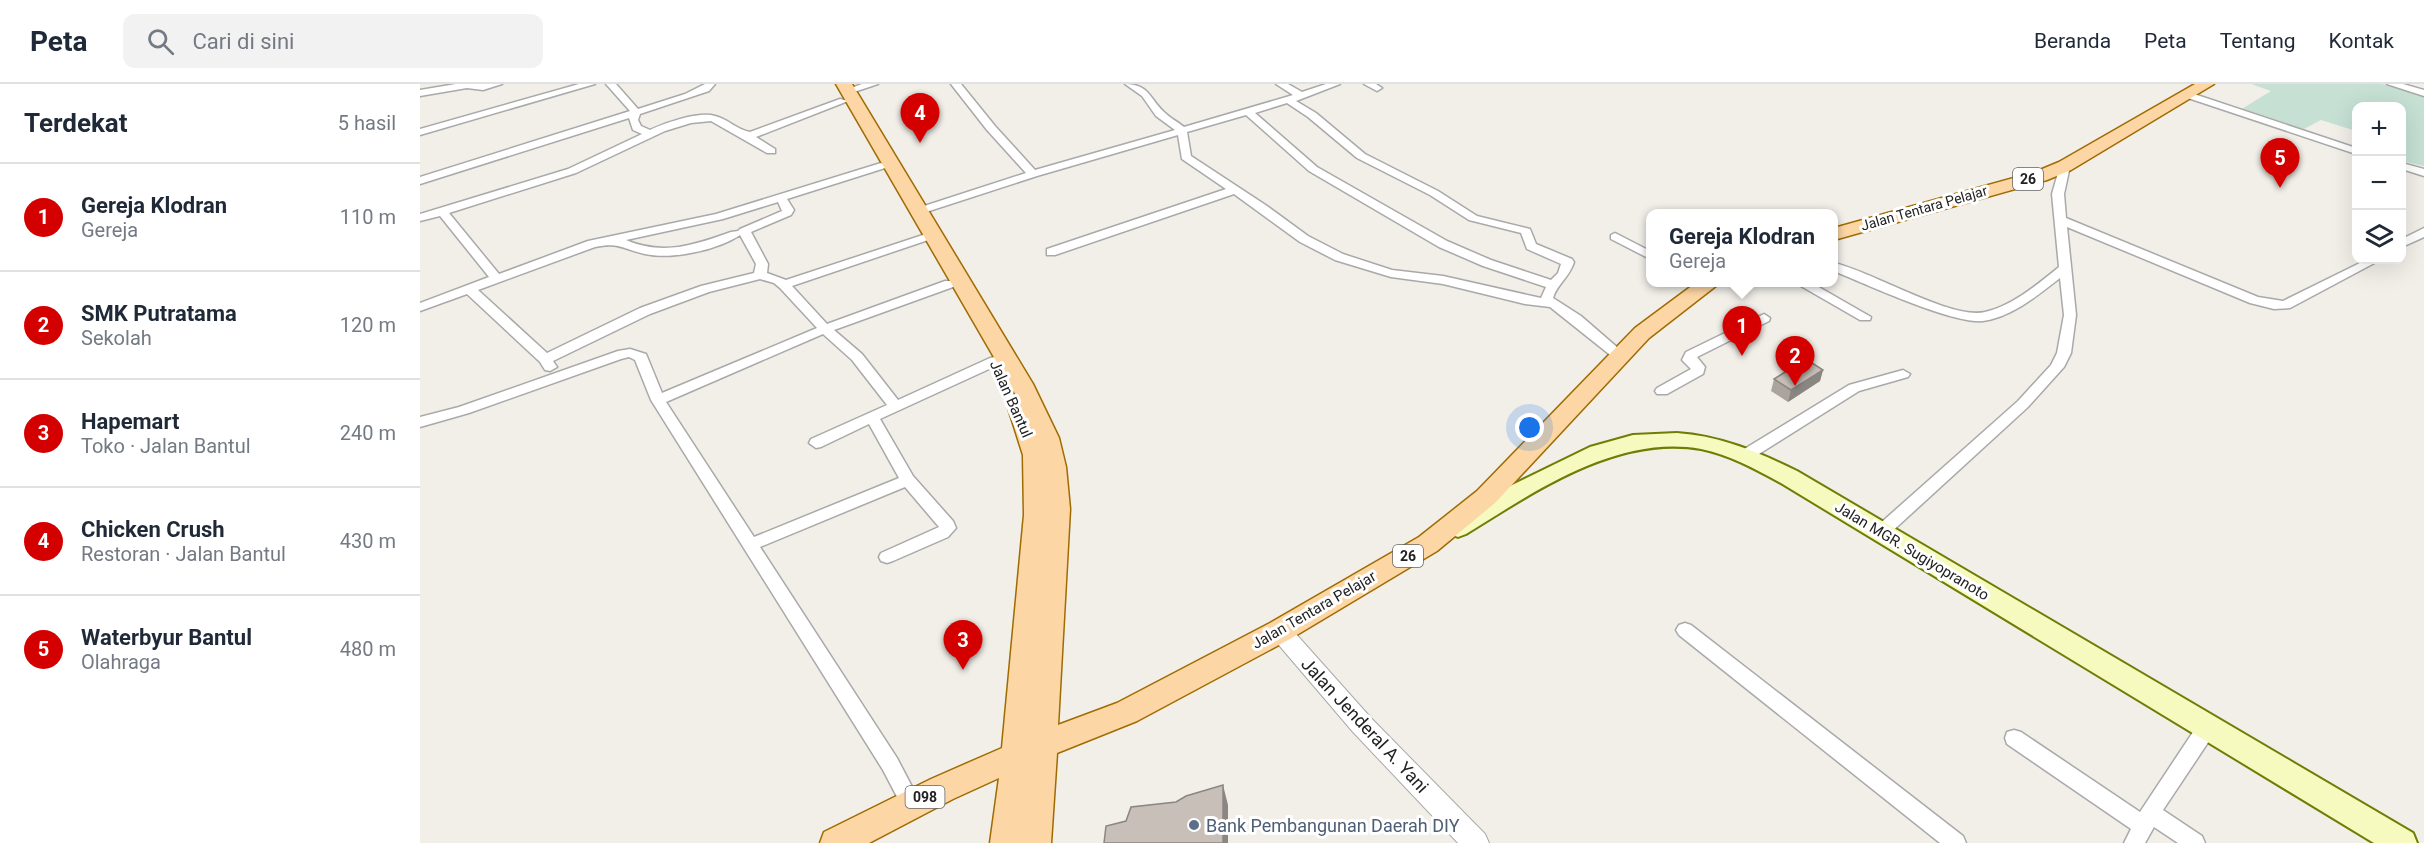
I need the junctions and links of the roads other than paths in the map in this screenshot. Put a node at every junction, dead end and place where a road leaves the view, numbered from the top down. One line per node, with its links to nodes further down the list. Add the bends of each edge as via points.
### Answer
1 (497, 84): 13 (street)
2 (590, 84): 21 (street)
3 (610, 84): 18 (street)
4 (710, 84): 18 (street, via 699,92)
5 (873, 84): 12 (street)
6 (956, 84): 30 (street)
7 (1130, 84): 20 (street)
8 (1281, 84): 16 (street)
9 (1335, 84): 16 (street)
10 (2206, 84): 15 (main road, Jalan Tentara Pelajar / 26)
11 (2392, 84): 14 (street)
12 (842, 90): 23 (street, via 760,133); 26 (main road, Jalan Bantul); 34 (main road, Jalan Bantul)
13 (420, 93)
14 (2424, 93)
15 (2188, 95): 24 (street); 27 (main road, Jalan Tentara Pelajar / 26)
16 (1302, 96): 17 (street)
17 (1288, 100): 19 (street); 54 (street, via 1361,156 1473,218 1526,231 1531,246 1568,262)
18 (636, 112): 22 (street, via 633,120 637,128); 31 (street)
19 (1248, 112): 20 (street); 54 (street, via 1313,169 1443,244)
20 (1182, 130): 30 (street); 32 (street, via 1186,157)
21 (420, 132)
22 (650, 134): 23 (street, via 680,122 708,118 718,119); 35 (street, via 572,171)
23 (746, 135): 25 (street)
24 (2352, 150)
25 (771, 152)
26 (880, 166): 33 (street); 41 (main road, Jalan Bantul)
27 (2065, 166): 37 (street, via 2058,194); 39 (main road, Jalan Tentara Pelajar / 26)
28 (2406, 167): 29 (street)
29 (2424, 173)
30 (1032, 174): 34 (street)
31 (420, 181)
32 (1234, 190): 45 (street); 58 (street, via 1304,239 1356,264)
33 (781, 198): 43 (street, via 719,217); 50 (street, via 787,213 744,231 762,264)
34 (919, 211): 41 (main road, Jalan Bantul)
35 (442, 212): 36 (street); 51 (street)
36 (420, 218)
37 (2061, 220): 47 (street, via 2274,305 2285,305); 48 (street)
38 (2424, 232): 44 (street)
39 (1838, 233)
40 (735, 234): 43 (street, via 684,251 659,254 636,250)
41 (928, 236): 52 (main road, Jalan Bantul); 53 (street); 84 (main road, Jalan Bantul, via 1034,406 1050,447 1057,517 1050,613)
42 (1615, 237): 46 (street)
43 (613, 238): 51 (street)
44 (2406, 242)
45 (1051, 252)
46 (1646, 254)
47 (2366, 264)
48 (2066, 268): 49 (street, via 2005,309 1982,317 1948,310); 76 (street, via 2069,327 2057,367 2023,404)
49 (1838, 269)
50 (760, 275): 53 (street, via 778,279); 64 (street, via 705,289 645,311)
51 (497, 279): 57 (street)
52 (949, 284): 62 (street); 65 (main road, Jalan Bantul)
53 (784, 285): 62 (street)
54 (1554, 285): 58 (street, via 1546,295)
55 (1701, 287): 63 (main road, Jalan Tentara Pelajar / 26)
56 (1810, 287): 60 (street)
57 (469, 289): 59 (street); 64 (street)
58 (1552, 303): 63 (street)
59 (420, 307)
60 (1865, 316)
61 (1764, 318): 68 (street, via 1691,355 1689,360 1698,371)
62 (825, 329): 69 (street); 70 (street, via 857,357)
63 (1619, 355): 79 (main road, Jalan Tentara Pelajar / 26, via 1486,497)
64 (545, 359): 67 (street)
65 (995, 362): 70 (street); 84 (main road, Jalan Bantul, via 1021,413 1035,455 1038,479)
66 (1903, 374): 74 (street, via 1854,388)
67 (556, 377): 69 (street, via 618,355 634,354 644,360); 71 (street, via 464,410)
68 (1662, 392)
69 (658, 400): 77 (street)
70 (895, 405): 72 (street)
71 (421, 417)
72 (872, 417): 73 (street); 75 (street)
73 (816, 443)
74 (1746, 455): 76 (main road, Jalan MGR. Sugiyopranoto); 79 (main road, Jalan MGR. Sugiyopranoto, via 1702,442 1677,440 1633,443 1598,452 1515,494)
75 (908, 480): 77 (street); 78 (street, via 948,528)
76 (1881, 532): 82 (main road, Jalan MGR. Sugiyopranoto)
77 (750, 545): 85 (street, via 890,764)
78 (887, 557)
79 (1399, 562): 81 (main road, Jalan Tentara Pelajar / 26)
80 (1685, 630): 91 (street)
81 (1280, 631): 84 (main road, Jalan Tentara Pelajar / 26, via 1127,712); 90 (street, Jalan Jenderal A. Yani, via 1362,725)
82 (2208, 726): 86 (street); 93 (main road, Jalan MGR. Sugiyopranoto)
83 (2014, 738): 86 (street)
84 (1030, 751): 85 (main road, 098); 88 (main road); 89 (main road)
85 (911, 804): 87 (main road, 098)
86 (2143, 828): 92 (street)
87 (836, 843)
88 (1006, 843)
89 (1035, 843)
90 (1476, 843)
91 (1956, 843)
92 (2195, 843)
93 (2402, 843)

